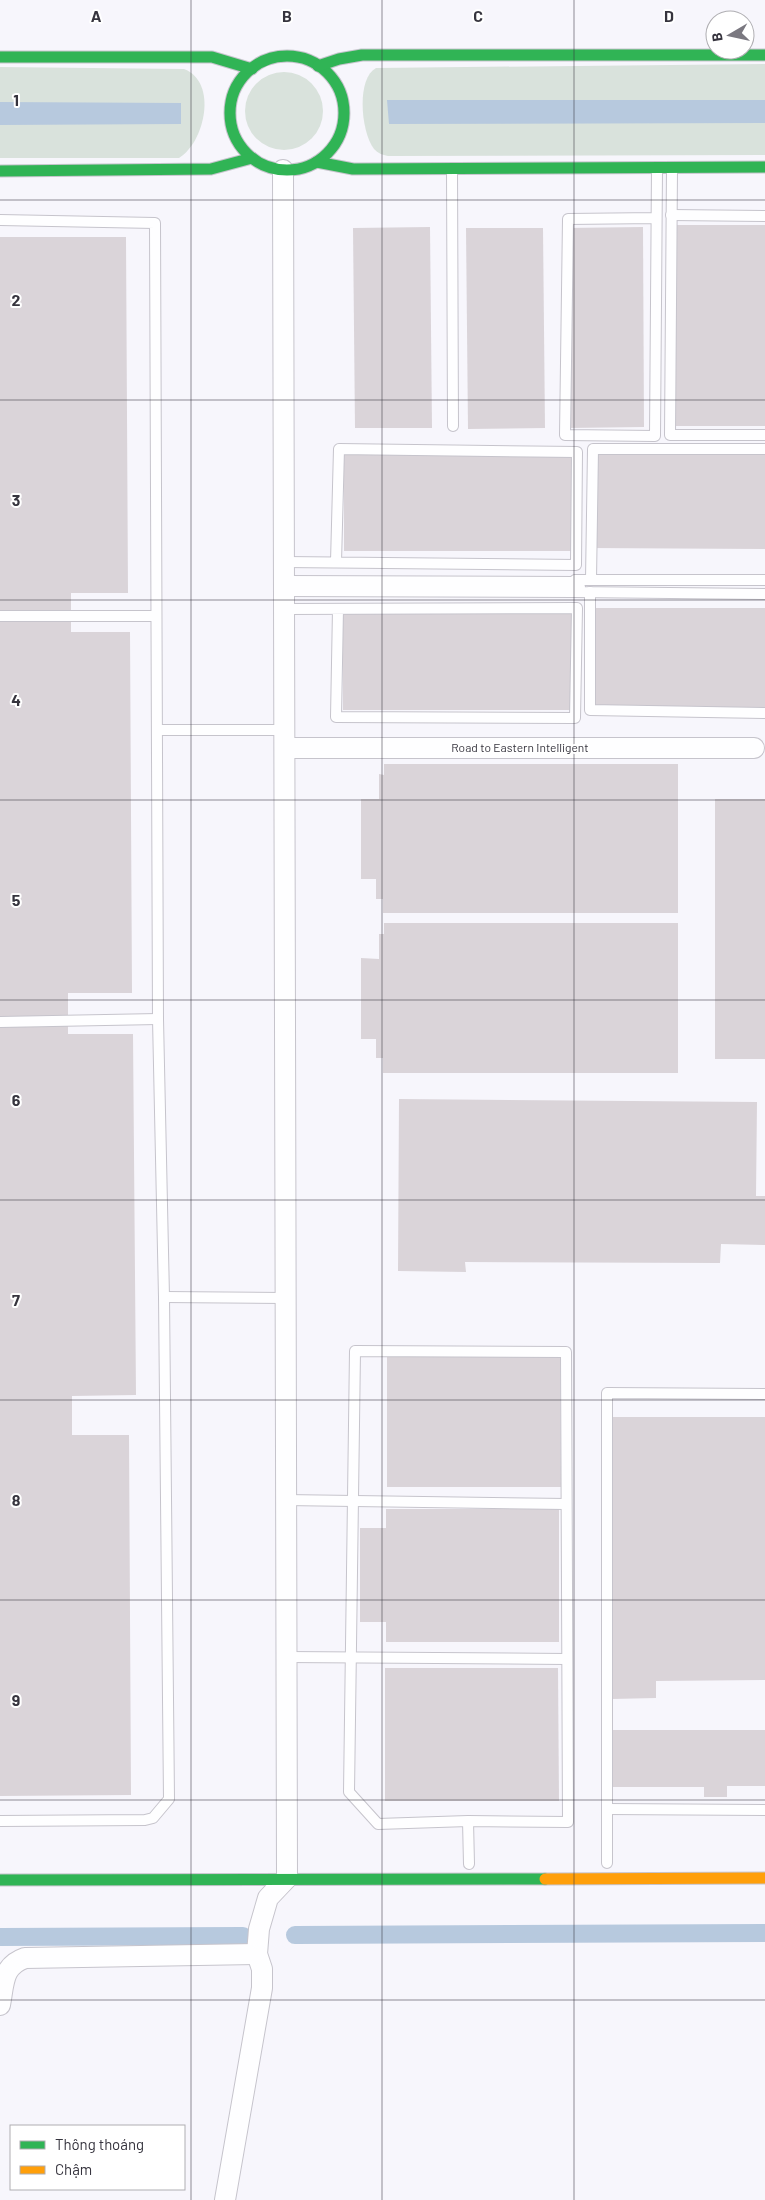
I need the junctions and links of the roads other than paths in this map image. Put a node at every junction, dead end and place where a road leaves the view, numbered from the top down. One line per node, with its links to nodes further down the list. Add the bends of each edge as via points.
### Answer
1 (765, 55): 3 (main road, via 362,55)
2 (0, 57): 4 (main road, via 218,57)
3 (318, 66): 4 (main road, via 304,59 286,56 268,60); 6 (main road, via 338,88 344,114 337,141)
4 (252, 69): 5 (main road, via 236,88 230,112 235,136)
5 (252, 158): 11 (main road, via 263,165); 12 (main road, via 212,169)
6 (317, 162): 8 (main road, via 348,169); 11 (main road, via 304,168)
7 (765, 167): 10 (main road)
8 (452, 168): 9 (main road); 17 (lane)
9 (657, 168): 10 (main road); 15 (lane)
10 (672, 168): 13 (lane)
11 (283, 170): 20 (street)
12 (0, 171)
13 (671, 215): 14 (lane); 18 (lane, via 670,435)
14 (765, 216)
15 (656, 218): 15 (lane, via 655,436 566,435 568,219)
16 (0, 220): 29 (lane, via 155,223)
17 (453, 426)
18 (765, 435)
19 (765, 449): 24 (lane, via 593,449)
20 (284, 562): 21 (lane); 23 (street)
21 (336, 562): 21 (lane, via 576,566 577,452 339,449)
22 (765, 580): 24 (lane)
23 (284, 586): 24 (street); 26 (street)
24 (585, 586): 25 (lane); 30 (lane, via 590,710)
25 (765, 594)
26 (285, 609): 27 (lane); 32 (street)
27 (338, 609): 27 (lane, via 577,608 575,718 336,717)
28 (0, 616): 29 (lane)
29 (156, 616): 31 (lane)
30 (765, 713)
31 (158, 730): 32 (lane); 34 (lane)
32 (285, 739): 33 (street, Road to Eastern Intelligent); 37 (street)
33 (754, 748)
34 (158, 1018): 35 (lane); 36 (lane)
35 (0, 1022)
36 (164, 1298): 37 (lane); 47 (lane, via 169,1799 153,1818 145,1820)
37 (285, 1298): 39 (street)
38 (765, 1394): 45 (lane, via 607,1394)
39 (285, 1500): 40 (lane); 42 (street)
40 (353, 1501): 41 (lane); 41 (lane, via 354,1351 566,1352); 43 (lane)
41 (566, 1504): 44 (lane)
42 (286, 1657): 43 (lane); 51 (street)
43 (351, 1657): 44 (lane); 48 (lane, via 349,1792 378,1824)
44 (567, 1659): 48 (lane, via 568,1822)
45 (607, 1809): 46 (lane); 49 (lane)
46 (765, 1810)
47 (0, 1821)
48 (468, 1821): 50 (lane)
49 (607, 1863)
50 (469, 1864)
51 (287, 1868): 52 (main road); 53 (main road); 54 (street, via 268,1898 259,1929)
52 (765, 1878)
53 (0, 1880)
54 (258, 1954): 55 (street, via 25,1958 8,1968); 56 (street, via 262,1988)
55 (0, 2006)
56 (225, 2200)

